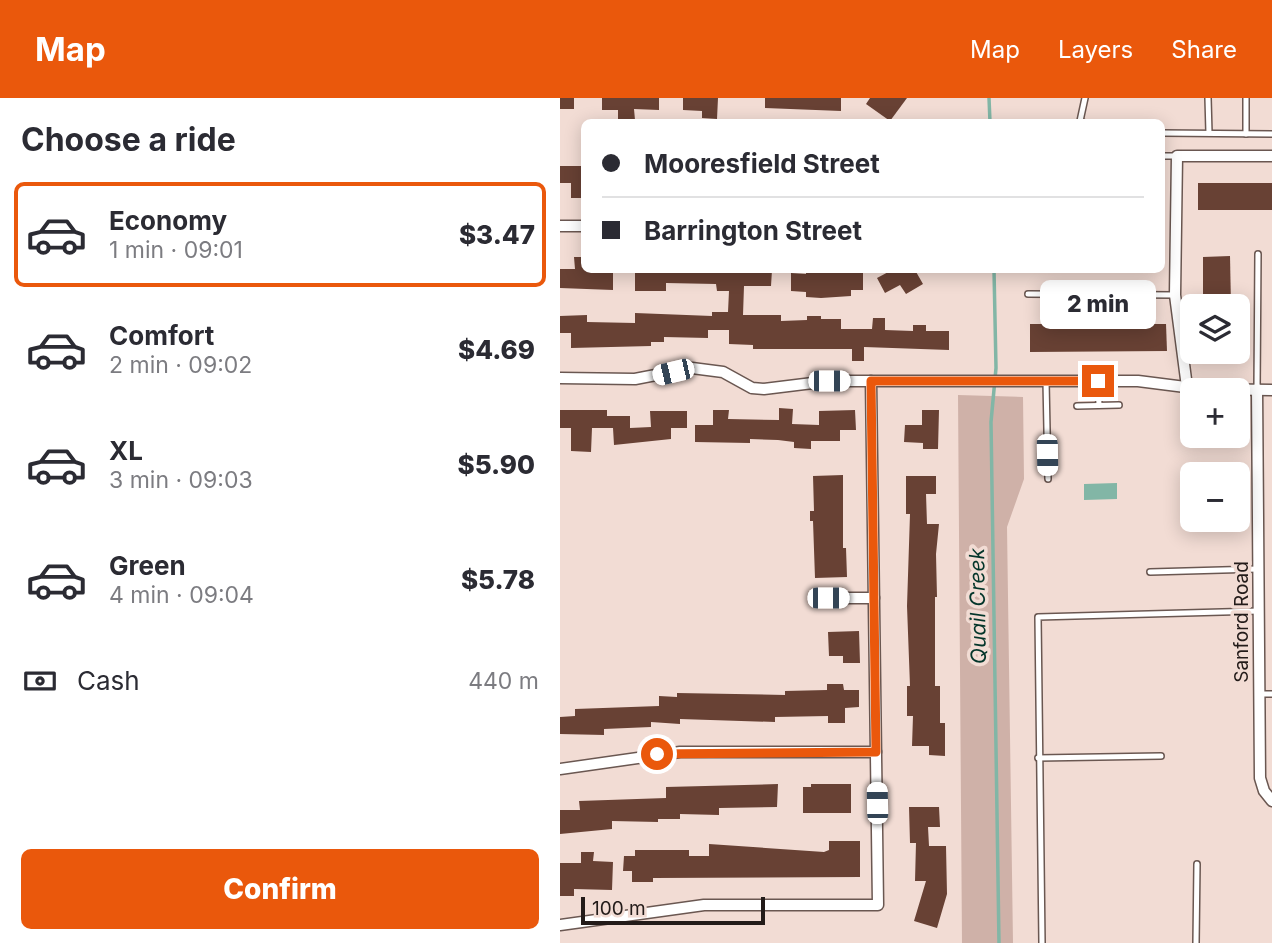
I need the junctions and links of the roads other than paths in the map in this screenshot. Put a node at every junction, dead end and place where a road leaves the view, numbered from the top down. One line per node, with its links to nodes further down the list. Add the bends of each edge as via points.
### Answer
1 (1085, 98): 4 (lane)
2 (1208, 98): 6 (lane)
3 (1246, 98): 7 (lane)
4 (1080, 119)
5 (1165, 133): 6 (lane)
6 (1209, 133): 7 (lane)
7 (1246, 134): 8 (lane)
8 (1272, 134)
9 (1165, 156): 10 (lane)
10 (1177, 156): 11 (street); 16 (street)
11 (1272, 156)
12 (560, 226): 13 (street)
13 (581, 226)
14 (1258, 254): 24 (lane)
15 (1028, 294): 16 (lane)
16 (1175, 295): 18 (street)
17 (560, 378): 19 (street, via 635,379 692,368 723,372 752,388 764,389)
18 (1186, 378)
19 (871, 381): 20 (street); 33 (street)
20 (1046, 381): 21 (street); 29 (lane)
21 (1098, 381): 22 (street); 27 (lane)
22 (1180, 386)
23 (1250, 390): 24 (street)
24 (1257, 390): 25 (street); 30 (street, Sanford Road)
25 (1272, 390)
26 (1077, 405): 27 (lane)
27 (1099, 405): 28 (lane)
28 (1119, 405)
29 (1048, 479)
30 (1258, 569): 31 (lane); 34 (street, Sanford Road)
31 (1150, 572)
32 (828, 598): 33 (street)
33 (874, 598): 37 (street)
34 (1259, 611): 35 (street, Sanford Road); 39 (lane, via 1038,617)
35 (1259, 694): 36 (lane); 41 (street, Sanford Road, via 1261,785)
36 (1272, 694)
37 (876, 752): 40 (street, via 680,752); 43 (street, via 878,905 704,905)
38 (1161, 756): 39 (lane)
39 (1038, 758): 44 (lane)
40 (560, 769)
41 (1272, 801)
42 (1197, 864): 45 (lane)
43 (560, 925)
44 (1042, 943)
45 (1196, 943)

